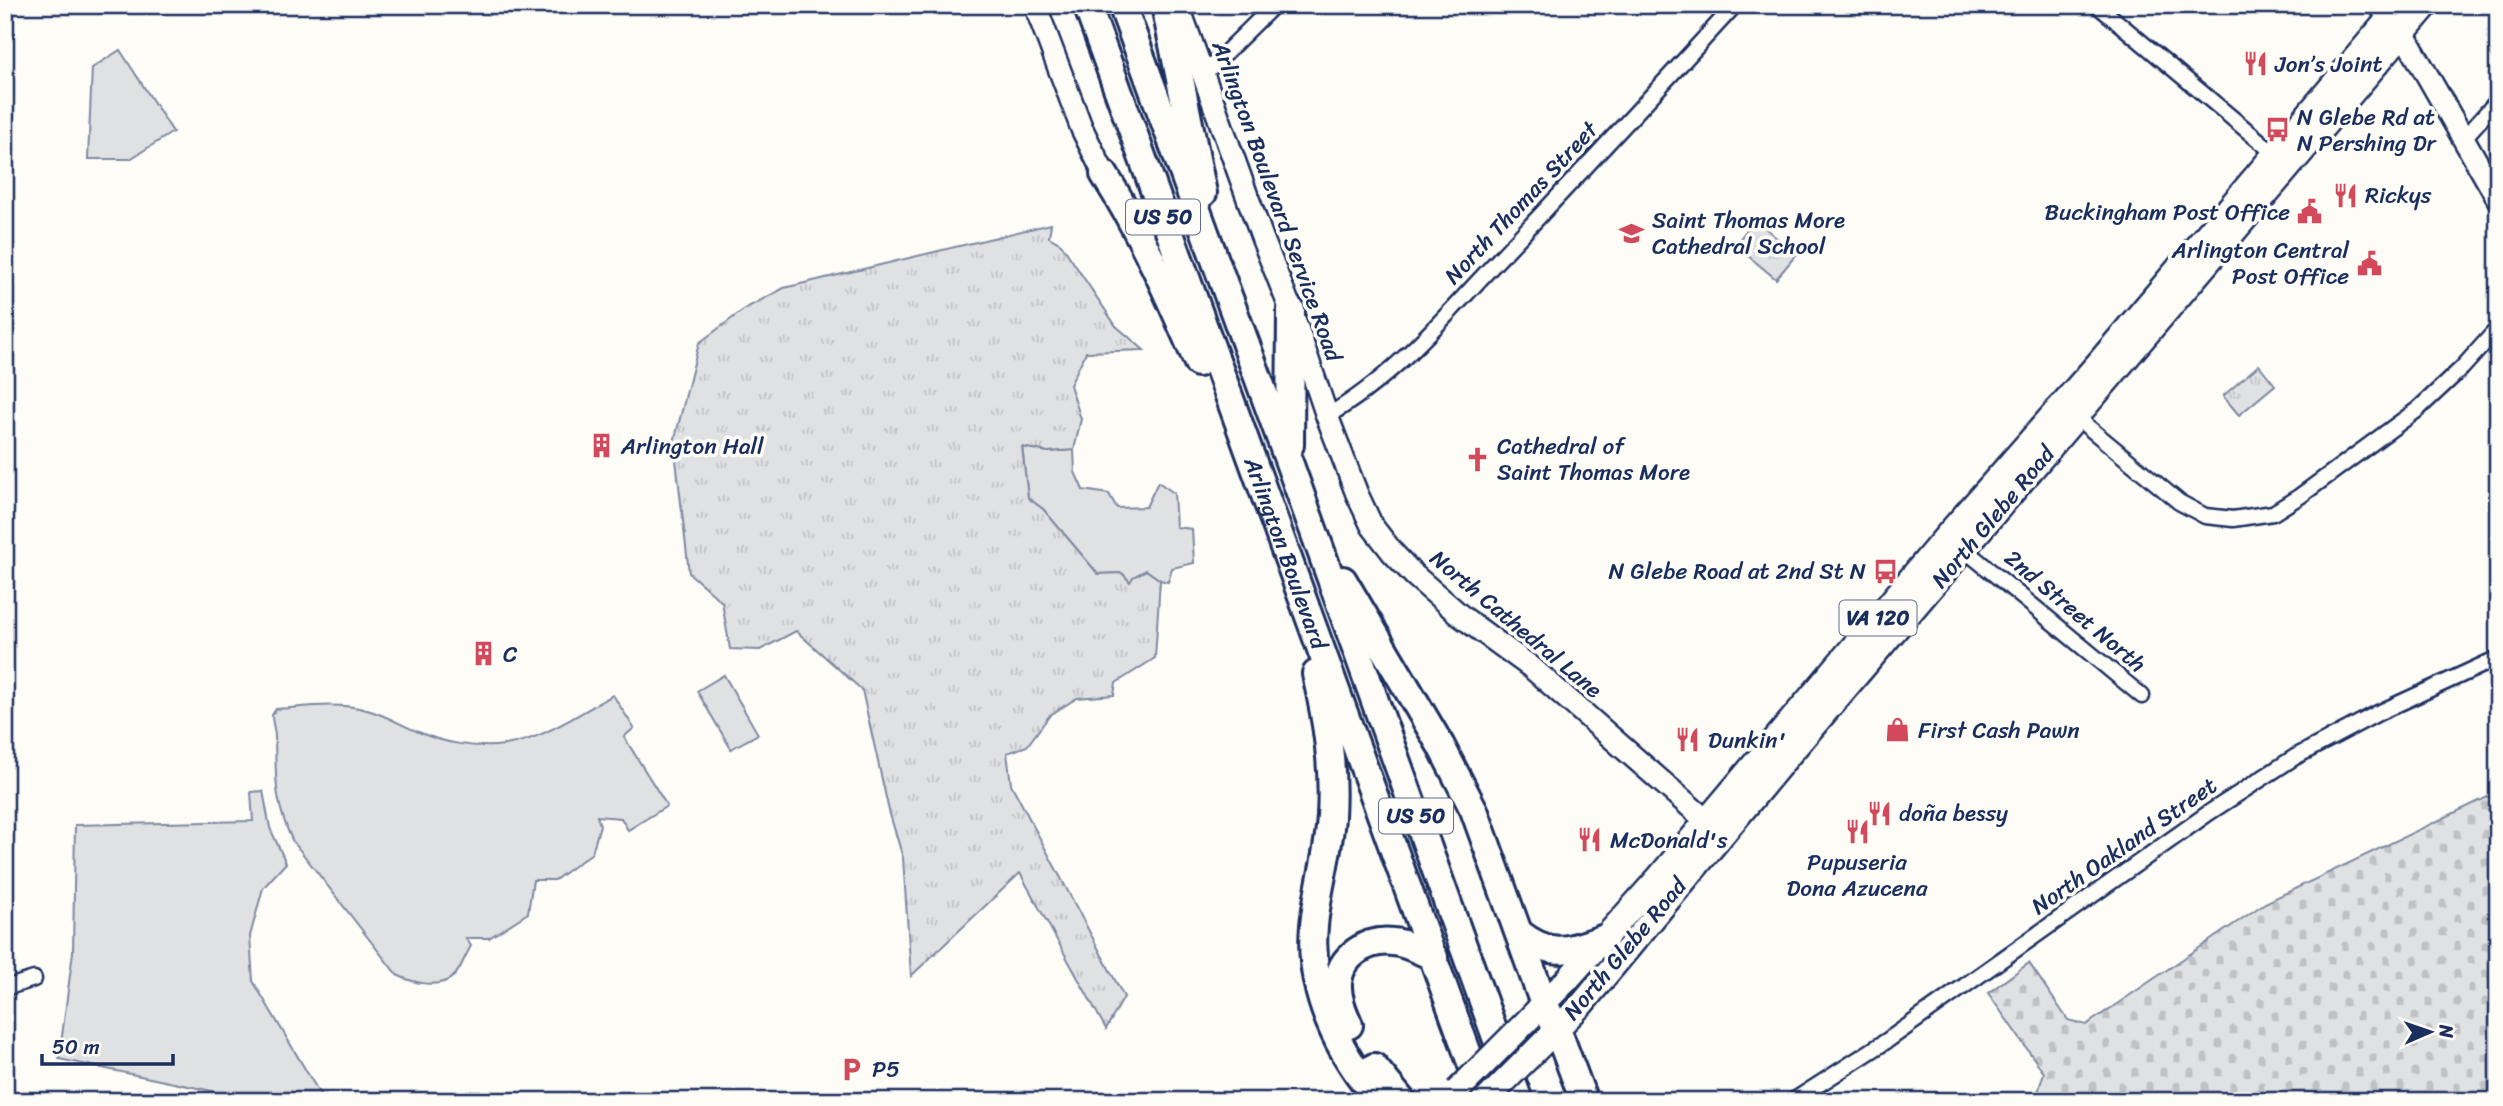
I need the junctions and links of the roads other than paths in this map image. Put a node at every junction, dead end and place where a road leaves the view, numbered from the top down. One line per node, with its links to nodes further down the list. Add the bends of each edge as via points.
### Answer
1 (1035, 5): 15 (street)
2 (1087, 5): 22 (highway, Arlington Boulevard / US 50)
3 (1122, 5): 17 (highway, Arlington Boulevard / US 50)
4 (1166, 5): 17 (highway)
5 (1178, 5): 11 (street, Arlington Boulevard Service Road)
6 (1274, 5): 11 (street)
7 (1735, 5): 21 (street, North Thomas Street, via 1443,318 1374,386)
8 (2097, 5): 14 (street)
9 (2427, 5): 10 (main road, North Glebe Road / VA 120)
10 (2393, 15): 13 (street); 14 (main road, North Glebe Road / VA 120); 20 (main road, North Glebe Road / VA 120)
11 (1203, 75): 18 (street, Arlington Boulevard Service Road)
12 (2498, 100): 13 (street)
13 (2463, 139): 16 (street)
14 (2274, 153): 20 (main road, North Glebe Road / VA 120, via 2099,362)
15 (1104, 174): 22 (highway, via 1157,269 1220,412)
16 (2498, 199)
17 (1216, 264): 23 (highway, Arlington Boulevard / US 50)
18 (1291, 310): 21 (street, Arlington Boulevard Service Road); 23 (highway)
19 (2498, 328): 20 (street, via 2417,410 2273,513 2234,519 2205,516 2179,502)
20 (2069, 411): 25 (main road, North Glebe Road / VA 120)
21 (1326, 416): 29 (street, North Cathedral Lane, via 1357,494 1392,553 1461,617 1531,667)
22 (1239, 429): 26 (highway, Arlington Boulevard / US 50)
23 (1290, 464): 24 (highway, Arlington Boulevard / US 50)
24 (1313, 530): 30 (highway, via 1466,793); 41 (highway, Arlington Boulevard / US 50)
25 (1956, 542): 28 (street, 2nd Street North); 29 (main road, North Glebe Road / VA 120)
26 (1289, 557): 32 (highway, Arlington Boulevard / US 50); 38 (highway, via 1332,756 1331,820 1314,927 1318,985 1338,1040)
27 (2498, 658): 43 (street, North Oakland Street, via 2295,757)
28 (2142, 696)
29 (1714, 828): 31 (main road, North Glebe Road / VA 120); 36 (main road, North Glebe Road / VA 120, via 1582,1004)
30 (1519, 933): 31 (highway, via 1555,951); 35 (highway)
31 (1605, 938): 35 (main road, North Glebe Road / VA 120)
32 (1434, 957): 39 (highway, via 1402,943 1376,943 1353,953 1340,974 1340,1001 1354,1036); 40 (highway, Arlington Boulevard / US 50)
33 (34, 979): 34 (street)
34 (5, 988)
35 (1544, 1003): 36 (highway); 37 (main road, North Glebe Road / VA 120, bridge)
36 (1557, 1029): 40 (main road, North Glebe Road / VA 120, bridge); 42 (highway)
37 (1452, 1096)
38 (1380, 1101)
39 (1402, 1101)
40 (1485, 1101)
41 (1519, 1101)
42 (1584, 1101)
43 (1793, 1101)

